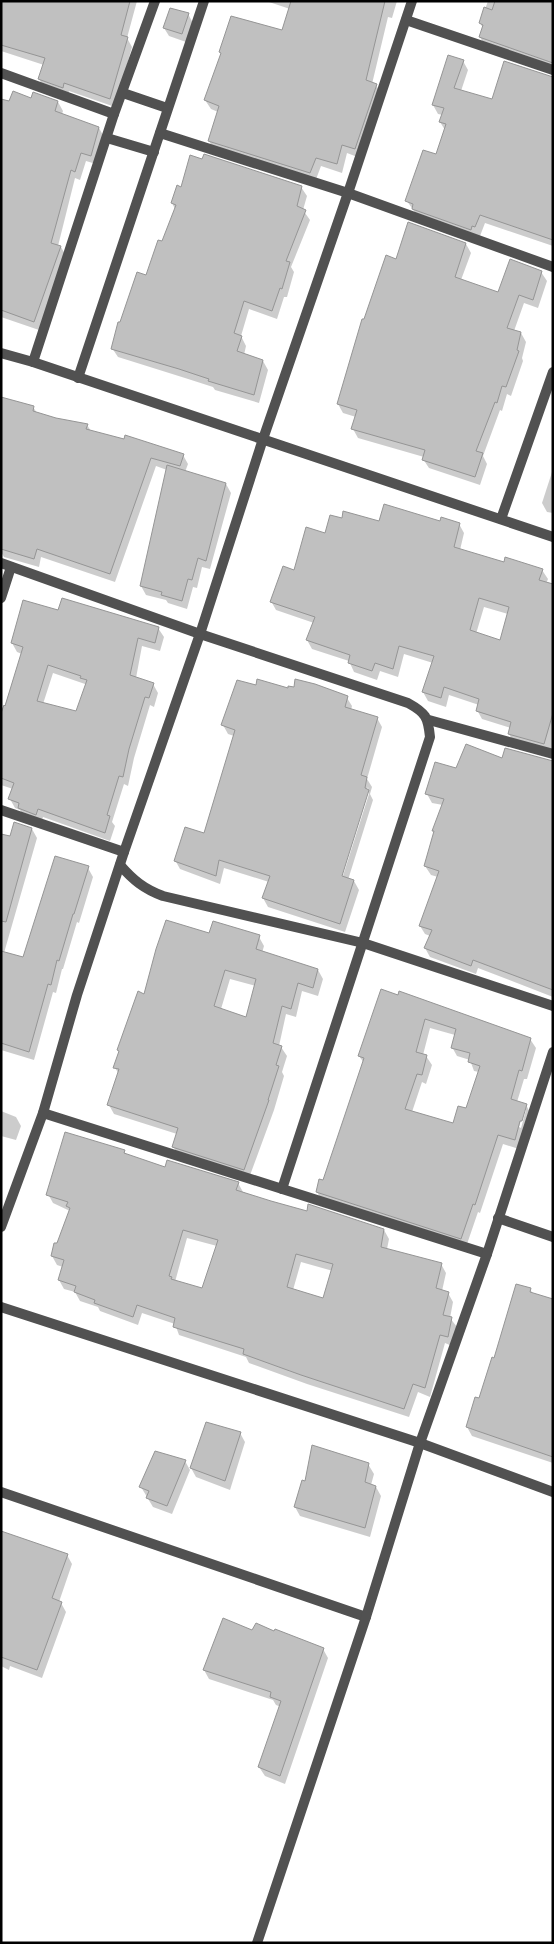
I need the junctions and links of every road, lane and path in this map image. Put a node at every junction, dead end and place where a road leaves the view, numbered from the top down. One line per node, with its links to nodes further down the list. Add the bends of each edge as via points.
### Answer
1 (154, 1): 7 (street)
2 (204, 1): 8 (street)
3 (412, 1): 4 (street)
4 (406, 20): 5 (street); 13 (street)
5 (553, 70)
6 (1, 73): 9 (street)
7 (123, 93): 8 (street); 9 (street)
8 (167, 108): 10 (street)
9 (114, 114): 11 (street)
10 (160, 133): 12 (street); 13 (street)
11 (108, 138): 12 (street); 16 (street)
12 (154, 152): 18 (street)
13 (348, 193): 14 (street); 19 (street)
14 (553, 267)
15 (1, 353): 16 (street)
16 (33, 362): 18 (street)
17 (553, 372): 20 (street)
18 (78, 378): 19 (street)
19 (262, 439): 20 (street); 24 (street)
20 (501, 519): 21 (street)
21 (553, 537)
22 (6, 565): 23 (street); 24 (street)
23 (1, 598)
24 (200, 634): 25 (street, via 408,703); 28 (street)
25 (429, 720): 26 (street); 30 (street, via 430,737)
26 (553, 754)
27 (1, 810): 28 (street)
28 (124, 852): 29 (street)
29 (120, 865): 30 (street, via 134,882 163,896); 33 (street, via 77,995)
30 (363, 942): 31 (street); 34 (street)
31 (553, 1006)
32 (553, 1052): 35 (street)
33 (43, 1113): 34 (street); 36 (street)
34 (282, 1189): 38 (street)
35 (498, 1218): 37 (street); 38 (street)
36 (1, 1227)
37 (553, 1237)
38 (487, 1254): 40 (street)
39 (1, 1307): 40 (street)
40 (420, 1443): 42 (street); 43 (street)
41 (1, 1492): 43 (street)
42 (553, 1492)
43 (366, 1617): 44 (street)
44 (257, 1943)

